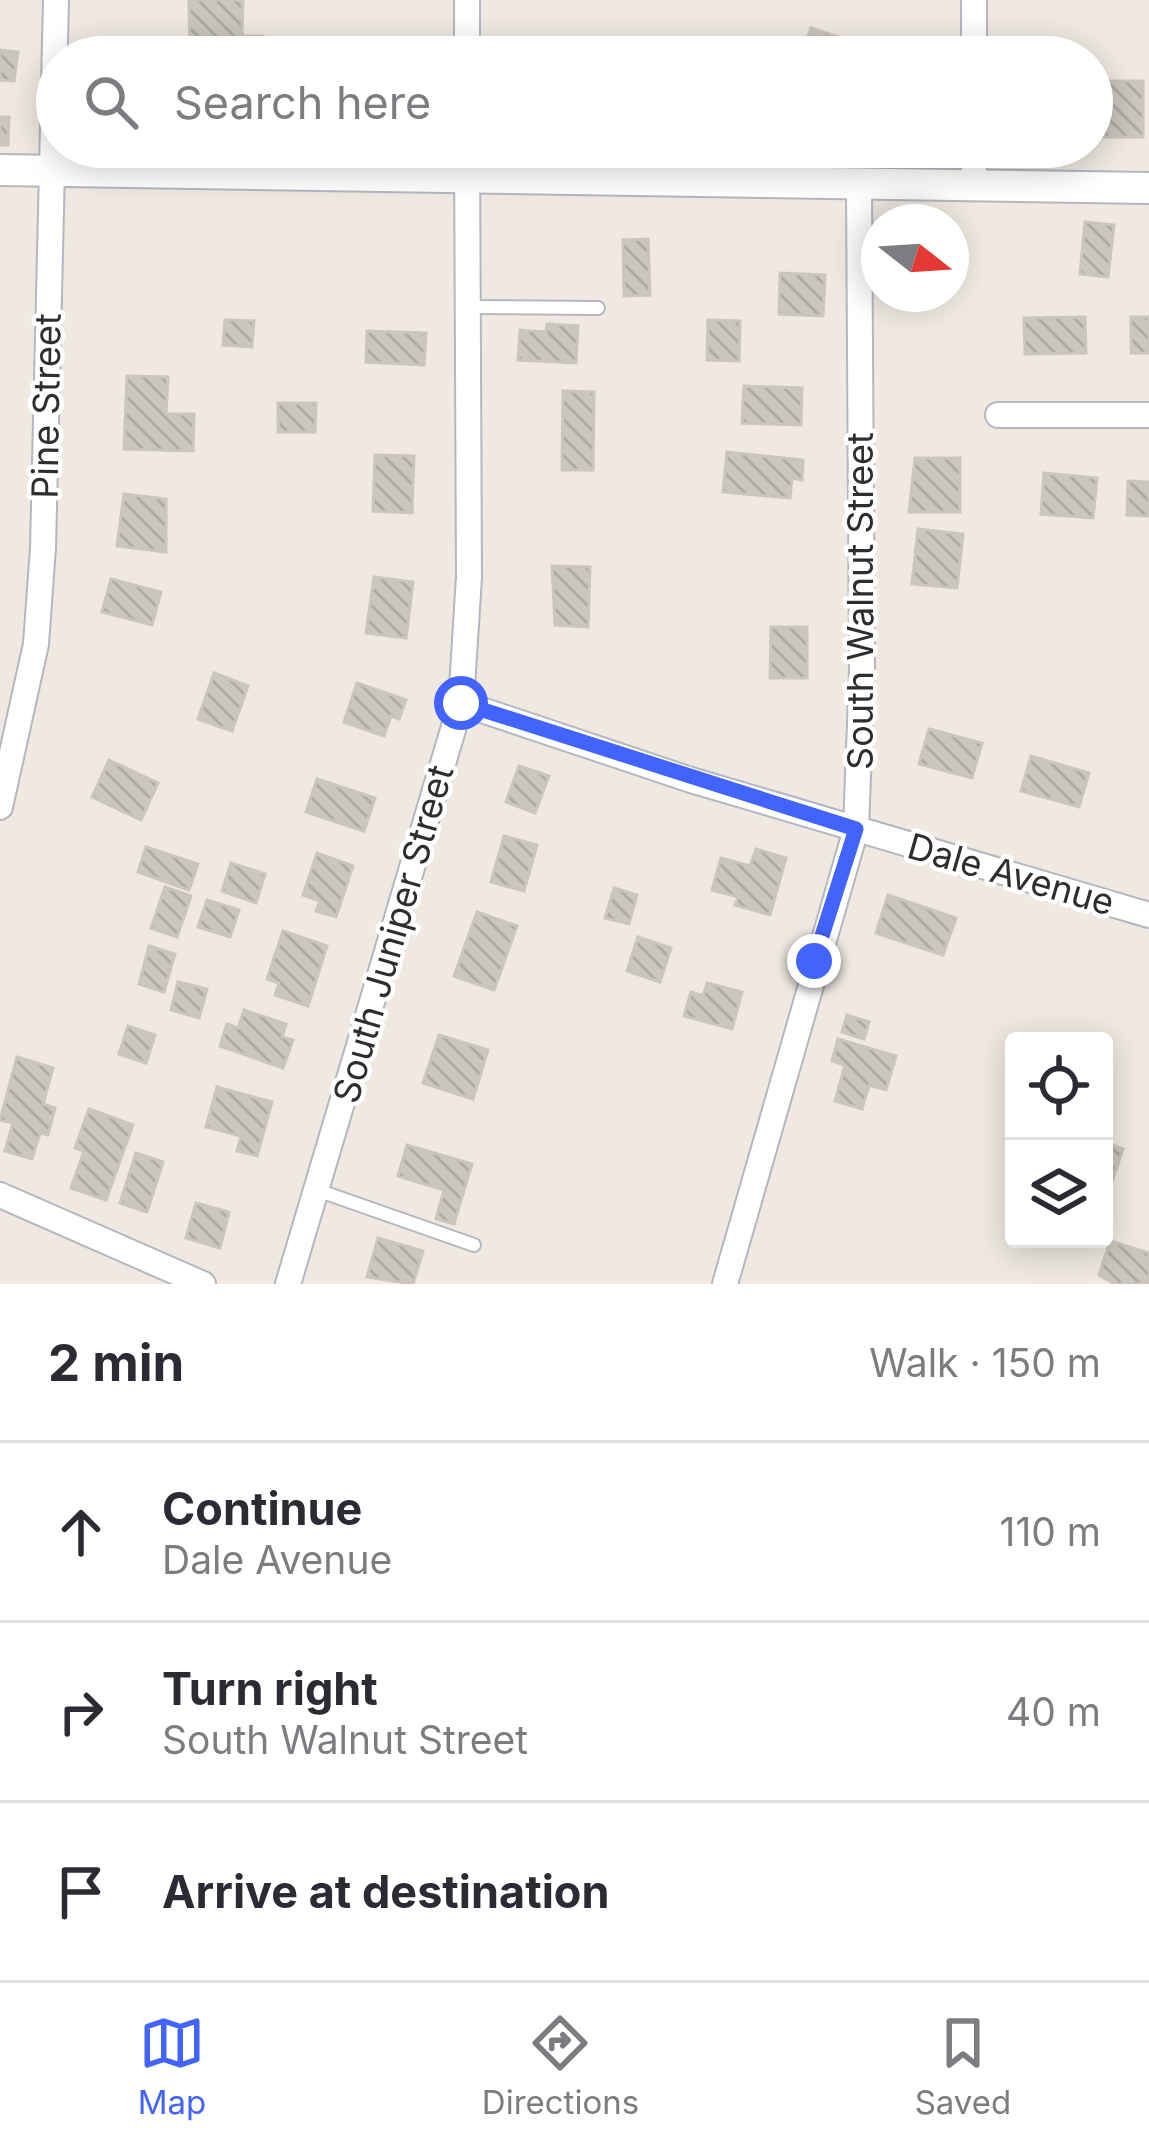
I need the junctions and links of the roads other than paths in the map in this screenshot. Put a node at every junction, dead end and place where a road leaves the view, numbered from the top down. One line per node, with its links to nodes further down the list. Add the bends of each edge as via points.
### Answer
1 (56, 0): 4 (street, Pine Street)
2 (467, 0): 5 (street)
3 (974, 0): 6 (street)
4 (55, 36)
5 (467, 36)
6 (974, 36)
7 (171, 168): 12 (street)
8 (467, 168): 16 (street, South Juniper Street)
9 (549, 168): 13 (street)
10 (974, 168): 14 (street)
11 (0, 170): 12 (street)
12 (52, 170): 21 (street, Pine Street, via 43,548 35,644)
13 (859, 187): 14 (street); 23 (street, South Walnut Street)
14 (974, 188): 15 (street)
15 (1149, 188)
16 (469, 307): 17 (lane); 20 (street, South Juniper Street)
17 (598, 308)
18 (998, 415): 19 (street)
19 (1149, 415)
20 (461, 703): 23 (street, Dale Avenue); 25 (street, South Juniper Street)
21 (9, 734): 22 (street, Pine Street)
22 (0, 807)
23 (856, 829): 24 (street, Dale Avenue); 30 (street, South Walnut Street)
24 (1149, 915)
25 (317, 1190): 27 (lane); 29 (street, South Juniper Street)
26 (0, 1196): 28 (street)
27 (474, 1245)
28 (203, 1284)
29 (288, 1284)
30 (725, 1284)

